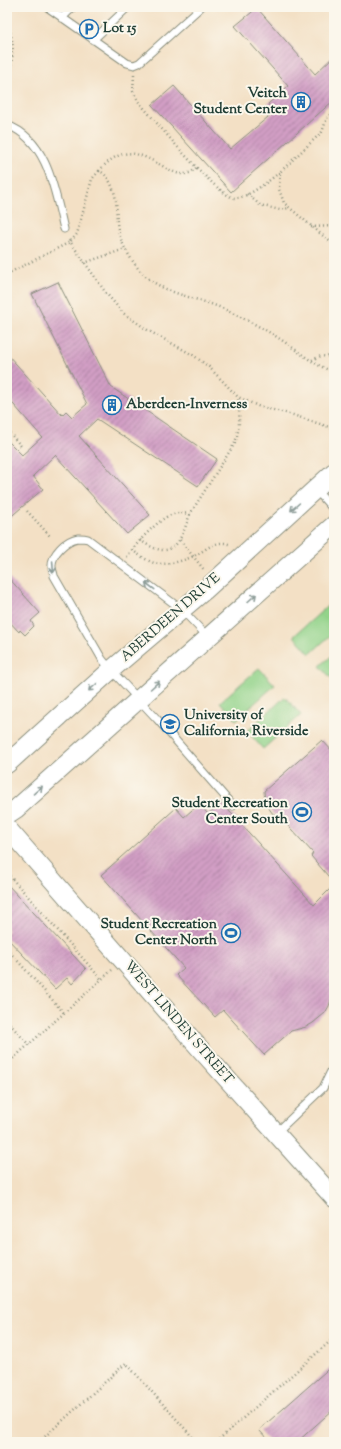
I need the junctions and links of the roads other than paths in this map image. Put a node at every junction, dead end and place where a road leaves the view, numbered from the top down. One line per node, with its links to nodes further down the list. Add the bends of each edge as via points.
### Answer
1 (47, 7): 5 (lane)
2 (73, 7): 5 (lane)
3 (128, 7): 6 (lane)
4 (201, 7): 6 (lane, via 134,65 127,64)
5 (62, 18): 6 (lane)
6 (93, 40)
7 (7, 125): 8 (lane, via 29,140 47,166)
8 (64, 229)
9 (334, 472): 10 (street, ABERDEEN DRIVE)
10 (315, 489): 11 (lane); 13 (street, ABERDEEN DRIVE, one-way to 13)
11 (334, 510)
12 (334, 525): 14 (street, one-way to 12)
13 (181, 609): 14 (lane); 15 (street, ABERDEEN DRIVE); 15 (lane, one-way to 15, via 88,539 79,538 61,547 53,558 54,576)
14 (208, 638): 16 (street, one-way to 14)
15 (111, 670): 16 (lane); 17 (street, ABERDEEN DRIVE, one-way to 17)
16 (139, 700): 18 (lane); 19 (street, one-way to 16, via 16,809)
17 (7, 764)
18 (233, 806)
19 (7, 813)
20 (7, 828): 22 (street, WEST LINDEN STREET)
21 (334, 1066): 22 (lane, via 323,1088)
22 (276, 1133): 23 (street, WEST LINDEN STREET)
23 (334, 1198)

